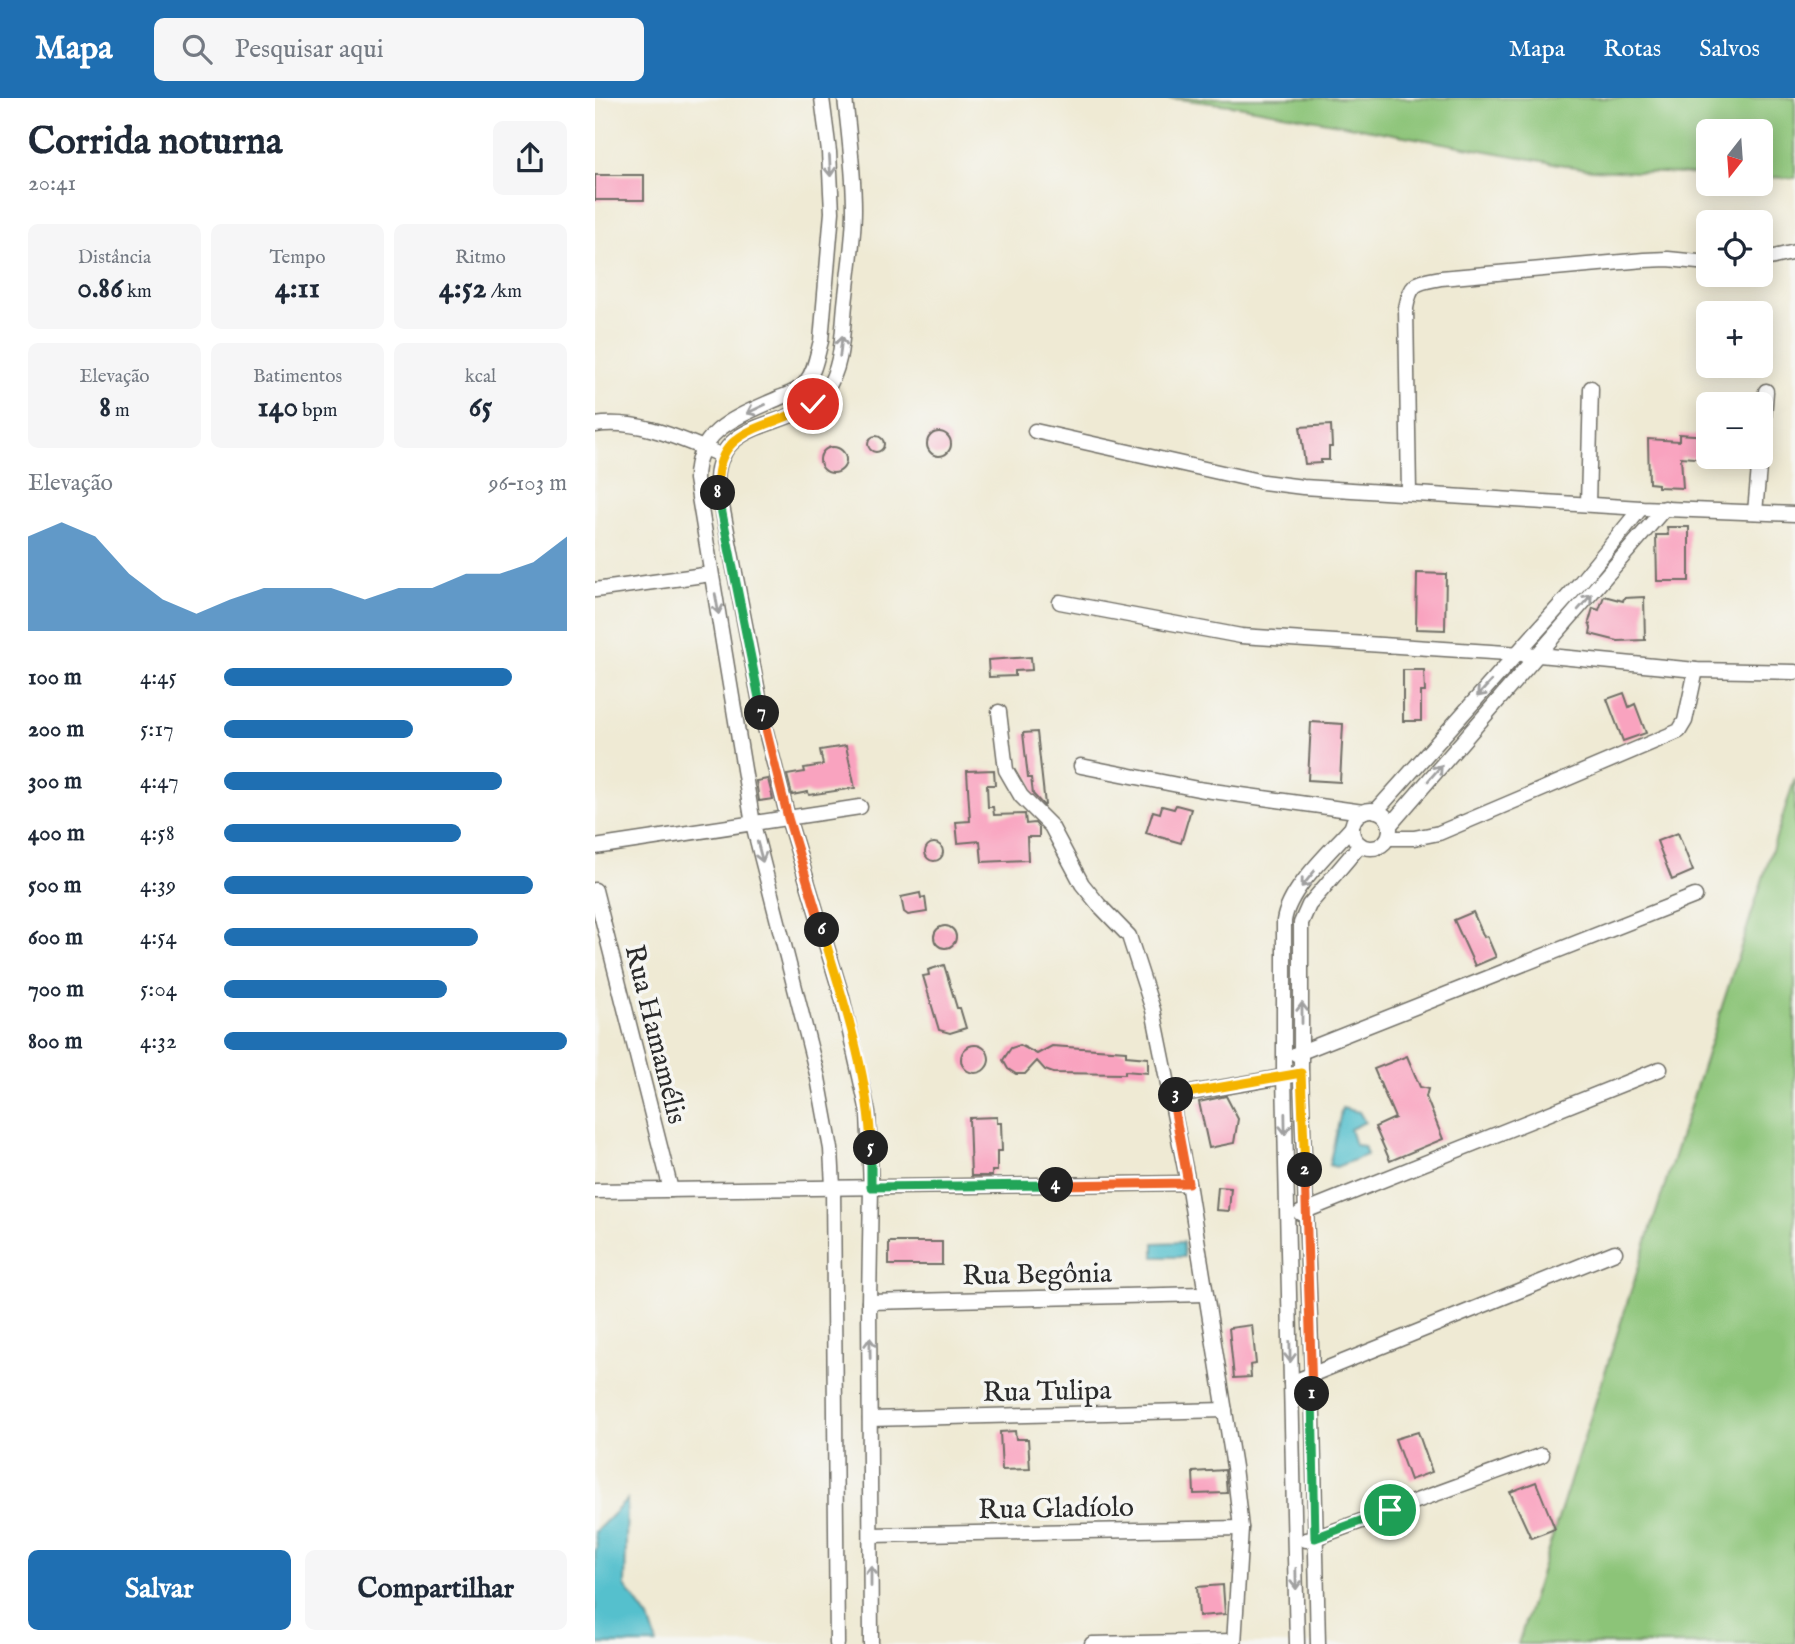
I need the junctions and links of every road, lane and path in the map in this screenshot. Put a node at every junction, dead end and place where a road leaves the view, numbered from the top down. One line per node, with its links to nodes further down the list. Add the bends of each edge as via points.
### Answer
1 (822, 98): 3 (street, one-way to 3)
2 (845, 98): 4 (street)
3 (832, 212): 4 (street); 11 (street, one-way to 11, via 821,341 807,382 725,425)
4 (854, 212): 12 (street, one-way to 4, via 743,434 813,404 833,379 841,350)
5 (1795, 252): 6 (street)
6 (1773, 257)
7 (1696, 262): 14 (street, via 1644,260 1416,284 1406,308)
8 (1591, 388): 15 (street)
9 (595, 425): 11 (street, via 634,425)
10 (1035, 431): 14 (street, via 1262,482)
11 (702, 448): 12 (street); 20 (street, via 696,479)
12 (723, 456): 28 (street, via 717,469 718,493)
13 (1759, 469): 18 (street)
14 (1409, 493): 15 (street)
15 (1588, 504): 16 (street)
16 (1641, 508): 17 (street); 23 (street)
17 (1665, 508): 18 (street); 24 (street, one-way to 17)
18 (1755, 512): 19 (street)
19 (1795, 514)
20 (711, 574): 21 (street); 29 (street, one-way to 29)
21 (595, 590)
22 (1060, 602): 23 (street, via 1241,636)
23 (1515, 654): 24 (street); 32 (street, one-way to 32)
24 (1539, 655): 25 (street); 36 (street, one-way to 24)
25 (1696, 670): 26 (street); 36 (street, via 1679,731 1439,833 1414,838)
26 (1795, 672)
27 (999, 712): 46 (street, via 1006,770 1021,796 1051,825 1082,884 1129,936 1153,1010)
28 (765, 727): 29 (street); 33 (street)
29 (739, 732): 34 (street)
30 (1081, 765): 32 (street, via 1198,789)
31 (860, 807): 33 (street)
32 (1370, 811): 35 (street); 36 (street, via 1387,818)
33 (788, 818): 34 (street); 49 (street, via 862,1078 870,1129)
34 (753, 824): 38 (street); 48 (street, one-way to 48, via 818,1078)
35 (1352, 827): 37 (street); 42 (street, one-way to 42, via 1295,895 1285,914)
36 (1389, 831): 37 (street, via 1379,847)
37 (1360, 845): 41 (street, one-way to 37, via 1302,918)
38 (595, 848)
39 (595, 890): 50 (street, Rua Hamamélis)
40 (1695, 896): 41 (street)
41 (1302, 1052): 42 (street); 44 (street)
42 (1284, 1056): 45 (street)
43 (1660, 1069): 52 (street)
44 (1301, 1073): 45 (street); 52 (street)
45 (1284, 1076): 46 (street); 53 (street, one-way to 53)
46 (1172, 1096): 47 (street)
47 (1188, 1183): 49 (street); 55 (street)
48 (834, 1187): 49 (street); 50 (street); 67 (street)
49 (871, 1187): 56 (street)
50 (671, 1190): 51 (street)
51 (595, 1191)
52 (1306, 1211): 53 (street); 57 (street)
53 (1288, 1216): 58 (street, one-way to 58)
54 (1615, 1252): 57 (street)
55 (1205, 1294): 56 (street, Rua Begônia); 59 (street)
56 (869, 1302): 60 (street, one-way to 56)
57 (1312, 1374): 58 (street); 64 (street)
58 (1291, 1383): 65 (street)
59 (1224, 1410): 60 (street, Rua Tulipa); 62 (street)
60 (870, 1419): 63 (street)
61 (1542, 1455): 64 (street)
62 (1241, 1528): 63 (street, Rua Gladíolo); 66 (street)
63 (870, 1535): 68 (street, one-way to 63)
64 (1315, 1538): 65 (street); 71 (street)
65 (1296, 1541): 70 (street, one-way to 70)
66 (1234, 1643): 69 (street)
67 (837, 1644)
68 (871, 1644)
69 (1092, 1644)
70 (1297, 1644)
71 (1318, 1644)

